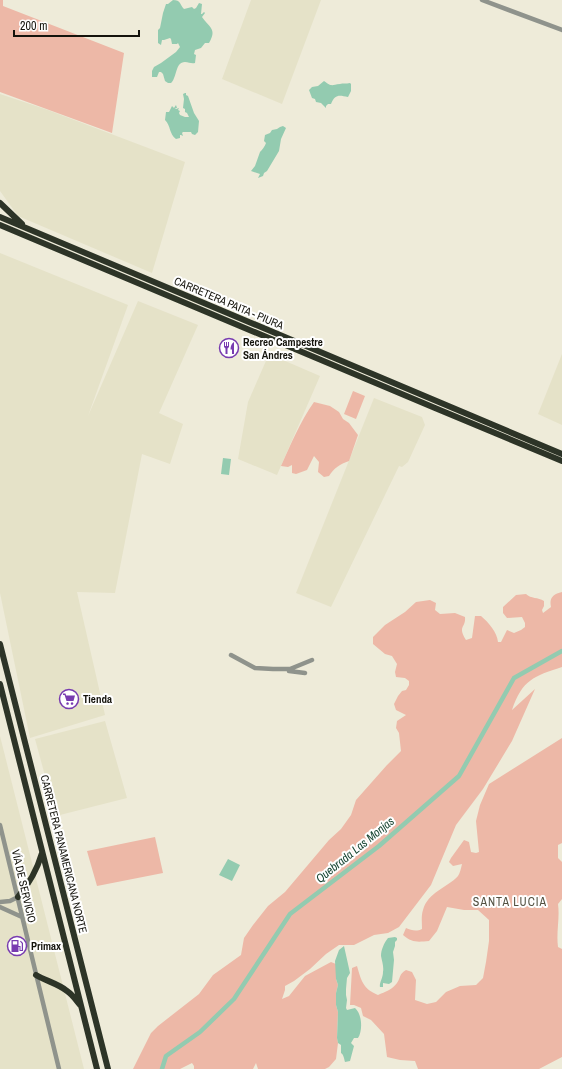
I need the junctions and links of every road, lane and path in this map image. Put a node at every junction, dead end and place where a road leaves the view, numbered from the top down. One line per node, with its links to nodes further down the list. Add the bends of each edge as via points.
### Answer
1 (482, 0): 2 (street)
2 (562, 30)
3 (0, 203): 7 (highway)
4 (0, 217): 7 (highway, CARRETERA PAITA - PIURA)
5 (0, 225): 7 (highway, CARRETERA PAITA - PIURA)
6 (0, 229): 7 (highway)
7 (26, 232): 8 (highway, CARRETERA PAITA - PIURA); 9 (highway, CARRETERA PAITA - PIURA)
8 (562, 454)
9 (562, 461)
10 (0, 644): 16 (highway, CARRETERA PANAMERICANA NORTE)
11 (231, 655): 13 (street, via 255,668)
12 (312, 660): 13 (street)
13 (283, 670): 14 (street)
14 (305, 672)
15 (0, 684): 17 (highway, CARRETERA PANAMERICANA NORTE)
16 (38, 791): 17 (highway); 28 (highway, CARRETERA PANAMERICANA NORTE)
17 (28, 794): 19 (highway, CARRETERA PANAMERICANA NORTE)
18 (0, 825): 20 (street, VÍA DE SERVICIO)
19 (42, 852): 20 (highway, via 32,878); 25 (highway, CARRETERA PANAMERICANA NORTE)
20 (18, 897): 21 (street); 23 (street, VÍA DE SERVICIO)
21 (0, 902)
22 (0, 907): 23 (street)
23 (22, 917): 24 (street, VÍA DE SERVICIO)
24 (36, 975): 25 (highway, via 69,992); 26 (street, VÍA DE SERVICIO)
25 (82, 1007): 27 (highway, CARRETERA PANAMERICANA NORTE)
26 (58, 1069)
27 (97, 1069)
28 (108, 1069)

